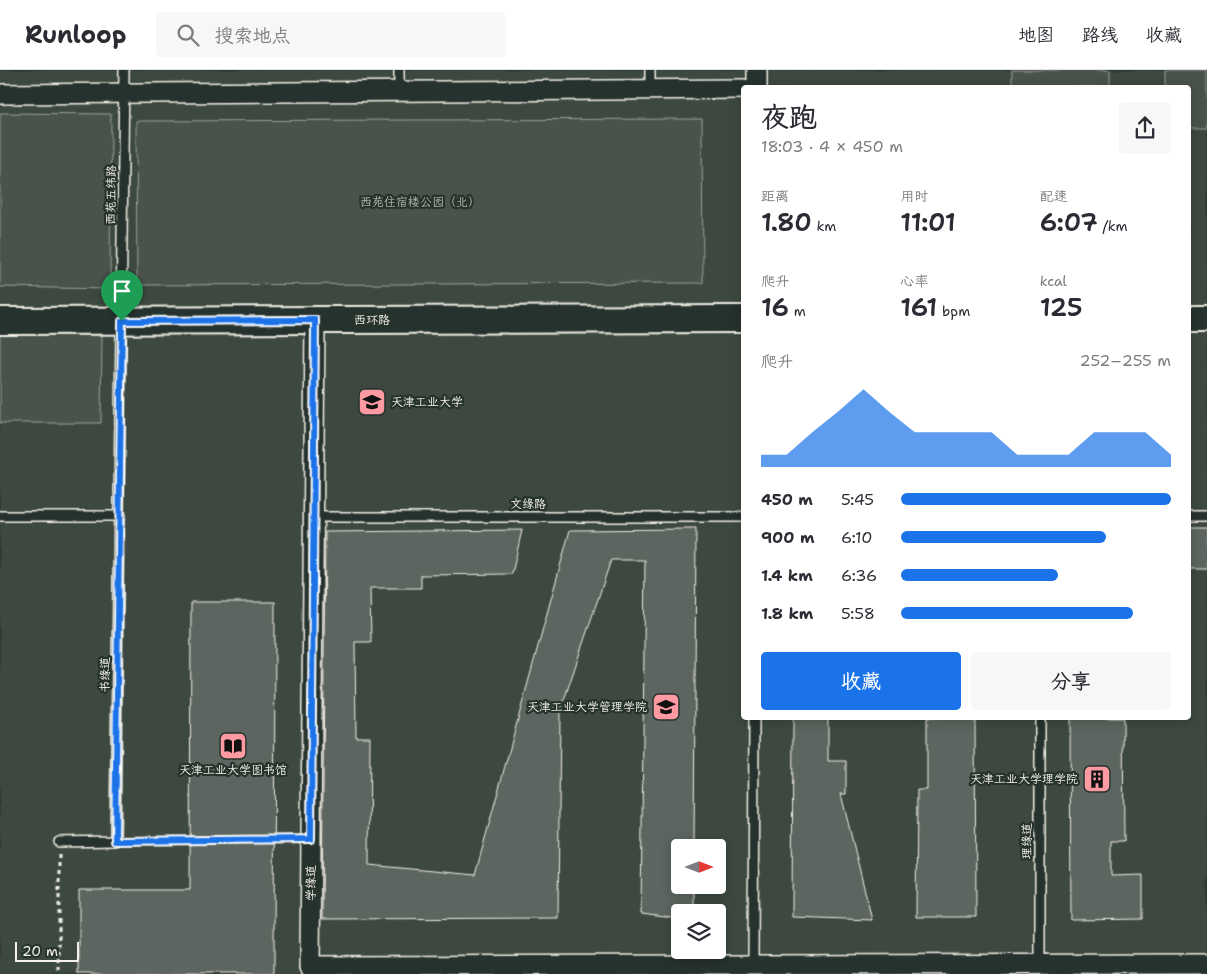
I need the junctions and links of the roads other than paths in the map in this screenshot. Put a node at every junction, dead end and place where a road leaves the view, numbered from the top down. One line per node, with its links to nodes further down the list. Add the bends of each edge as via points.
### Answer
1 (124, 70): 9 (lane, 西苑五纬路)
2 (399, 70): 8 (lane)
3 (650, 70): 6 (lane)
4 (757, 70): 5 (street)
5 (757, 85)
6 (650, 89): 7 (street); 8 (street)
7 (741, 89)
8 (399, 91): 9 (street)
9 (124, 93): 10 (street); 16 (lane, 西苑五纬路)
10 (0, 94)
11 (741, 319): 14 (street, 西环路)
12 (1191, 319): 13 (street)
13 (1207, 319)
14 (315, 320): 16 (street, 西环路); 21 (street, 学缘道)
15 (0, 321): 16 (street, 西环路)
16 (122, 321): 18 (lane, 书缘道)
17 (0, 516): 18 (lane)
18 (120, 516): 25 (lane, 书缘道, via 115,841)
19 (1191, 516): 20 (lane)
20 (1207, 516)
21 (313, 517): 22 (lane, 文缘路); 28 (street, 学缘道, via 310,966)
22 (741, 517)
23 (754, 720): 28 (lane)
24 (1040, 720): 26 (lane, 理缘道)
25 (59, 842)
26 (1040, 964): 27 (street); 28 (street)
27 (1207, 964)
28 (753, 966)

